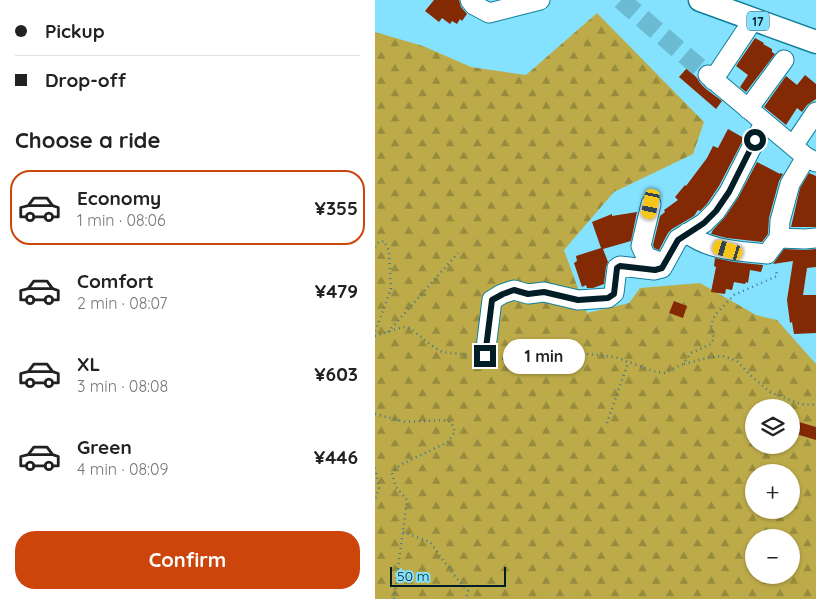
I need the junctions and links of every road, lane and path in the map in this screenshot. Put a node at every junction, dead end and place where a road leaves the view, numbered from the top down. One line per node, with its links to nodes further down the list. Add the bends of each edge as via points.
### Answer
1 (470, 0): 2 (street, via 489,13)
2 (540, 0)
3 (700, 0): 4 (main road, 17)
4 (753, 20): 5 (main road, 17); 7 (street, via 711,77)
5 (816, 42)
6 (784, 60): 7 (street)
7 (748, 109): 9 (street)
8 (816, 112): 10 (street)
9 (764, 123): 10 (street); 12 (street, via 716,211)
10 (805, 155): 13 (street, via 789,184)
11 (651, 204): 18 (street, via 641,246 646,256 660,262)
12 (687, 233): 17 (street, via 696,240 728,250); 18 (street, via 678,240)
13 (779, 238): 14 (street); 17 (street)
14 (816, 238)
15 (375, 247): 19 (path, via 377,242 384,241 389,251 391,289)
16 (458, 253): 20 (path)
17 (767, 254): 24 (path, via 777,276 734,295 715,315 711,325 714,339 711,344 691,353)
18 (667, 261): 22 (street, via 662,268 655,270 620,266 617,268 614,294 608,298 578,300 544,292 528,294 514,290 503,294 492,300)
19 (375, 332)
20 (387, 332): 21 (path); 22 (path, via 410,328 442,352)
21 (375, 336)
22 (485, 356): 23 (path, via 505,359 589,354)
23 (628, 363): 24 (path, via 665,373); 27 (path)
24 (683, 364): 25 (path, via 723,356 737,361 770,392 800,404)
25 (816, 405)
26 (375, 414): 30 (path, via 406,422 443,420 451,422 455,432 448,442 400,465 392,473 396,486 407,500)
27 (607, 423)
28 (375, 468): 29 (path, via 379,488)
29 (375, 500)
30 (403, 532): 31 (path); 32 (path, via 430,542 468,591)
31 (394, 599)
32 (466, 599)

